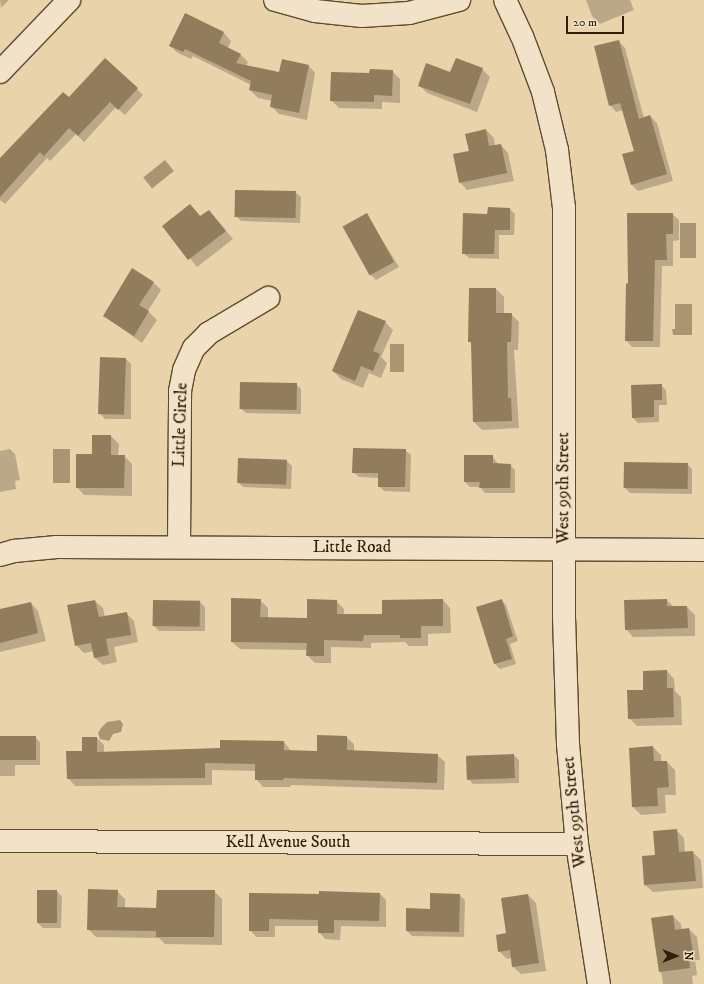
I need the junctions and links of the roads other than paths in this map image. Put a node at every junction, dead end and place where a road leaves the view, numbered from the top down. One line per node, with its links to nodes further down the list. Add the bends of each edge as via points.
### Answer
1 (68, 0): 5 (street)
2 (275, 0): 3 (street, via 315,11 362,16 409,13)
3 (459, 0)
4 (505, 0): 8 (street, West 99th Street, via 543,92 557,150 564,208)
5 (0, 72)
6 (268, 298): 7 (street, Little Circle, via 209,333 194,348 184,370 180,391)
7 (179, 547): 8 (street, Little Road); 10 (street, Little Road, via 57,547 14,551)
8 (564, 549): 9 (street, Little Road); 12 (street, West 99th Street, via 568,744)
9 (704, 550)
10 (0, 555)
11 (0, 841): 12 (street, Kell Avenue South)
12 (577, 844): 13 (street, West 99th Street)
13 (600, 984)

